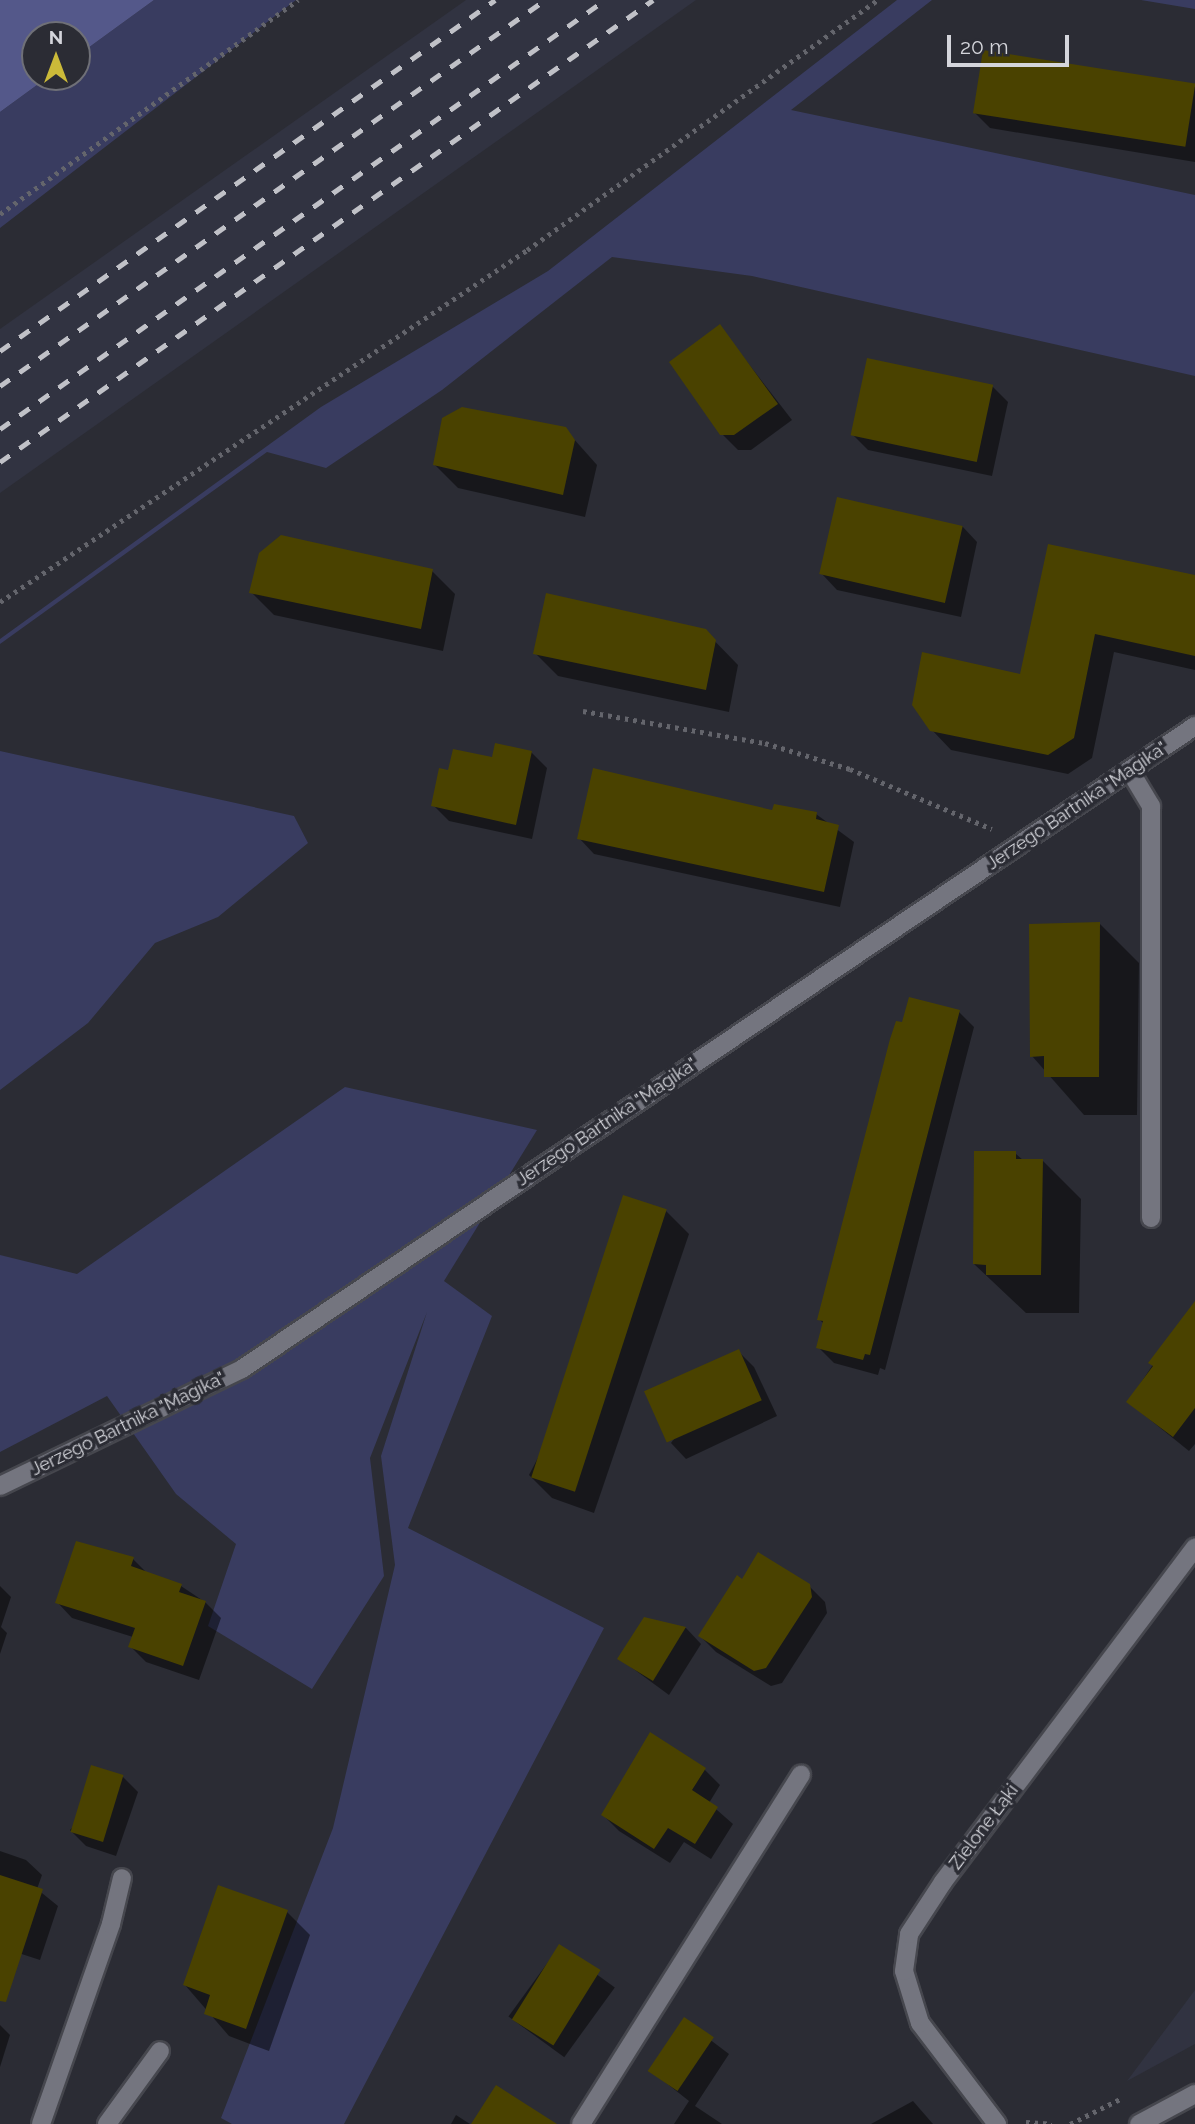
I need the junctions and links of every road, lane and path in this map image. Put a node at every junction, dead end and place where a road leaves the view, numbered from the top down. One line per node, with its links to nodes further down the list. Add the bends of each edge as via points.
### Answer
1 (298, 0): 3 (path)
2 (877, 0): 4 (path, via 527,250)
3 (0, 214)
4 (0, 602)
5 (583, 711): 8 (path, via 765,743 954,810)
6 (1195, 726): 7 (street, Jerzego Bartnika "Magika")
7 (1130, 771): 8 (street, Jerzego Bartnika "Magika"); 9 (street, via 1151,806)
8 (1021, 844): 10 (street, Jerzego Bartnika "Magika", via 242,1369)
9 (1151, 1218)
10 (0, 1486)
11 (1195, 1547): 20 (street, Zielone Łąki, via 943,1882 909,1934 904,1971 920,2023)
12 (801, 1775): 19 (street)
13 (122, 1878): 17 (street, via 111,1924)
14 (160, 2051): 18 (street)
15 (1195, 2094): 22 (street)
16 (1030, 2120): 21 (path)
17 (41, 2124)
18 (107, 2124)
19 (581, 2124)
20 (997, 2124)
21 (1052, 2124)
22 (1139, 2124)

